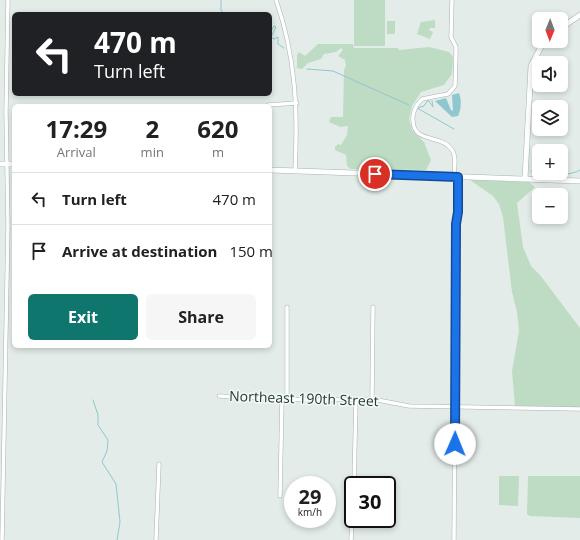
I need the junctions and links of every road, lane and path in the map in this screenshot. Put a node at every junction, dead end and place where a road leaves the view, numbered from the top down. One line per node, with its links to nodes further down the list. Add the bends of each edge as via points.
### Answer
1 (8, 0): 10 (street, via 6,112)
2 (276, 0): 7 (street, via 290,50)
3 (452, 0): 13 (street, via 451,37 456,47 455,86 448,94 422,99 415,107 412,118 418,134 441,141 451,148)
4 (580, 15): 5 (main road)
5 (568, 23)
6 (540, 48): 14 (main road, via 531,66)
7 (297, 103): 8 (street); 12 (street)
8 (272, 105)
9 (0, 164): 10 (main road)
10 (11, 164): 18 (street)
11 (272, 170): 12 (main road)
12 (295, 171): 13 (main road)
13 (456, 177): 14 (main road); 23 (street)
14 (526, 179): 15 (main road)
15 (580, 181)
16 (287, 307): 20 (street)
17 (373, 307): 22 (street)
18 (2, 394): 28 (street)
19 (219, 396): 20 (street, Northeast 190th Street)
20 (284, 399): 21 (street, Northeast 190th Street); 27 (street)
21 (356, 399): 22 (street, Northeast 190th Street); 26 (street)
22 (372, 399): 23 (street, Northeast 190th Street, via 409,406)
23 (456, 407): 24 (street, Northeast 190th Street); 33 (street)
24 (580, 409)
25 (159, 464): 31 (street)
26 (354, 476)
27 (280, 496)
28 (1, 502): 30 (street)
29 (352, 528): 32 (street)
30 (2, 540)
31 (156, 540)
32 (351, 540)
33 (454, 540)

